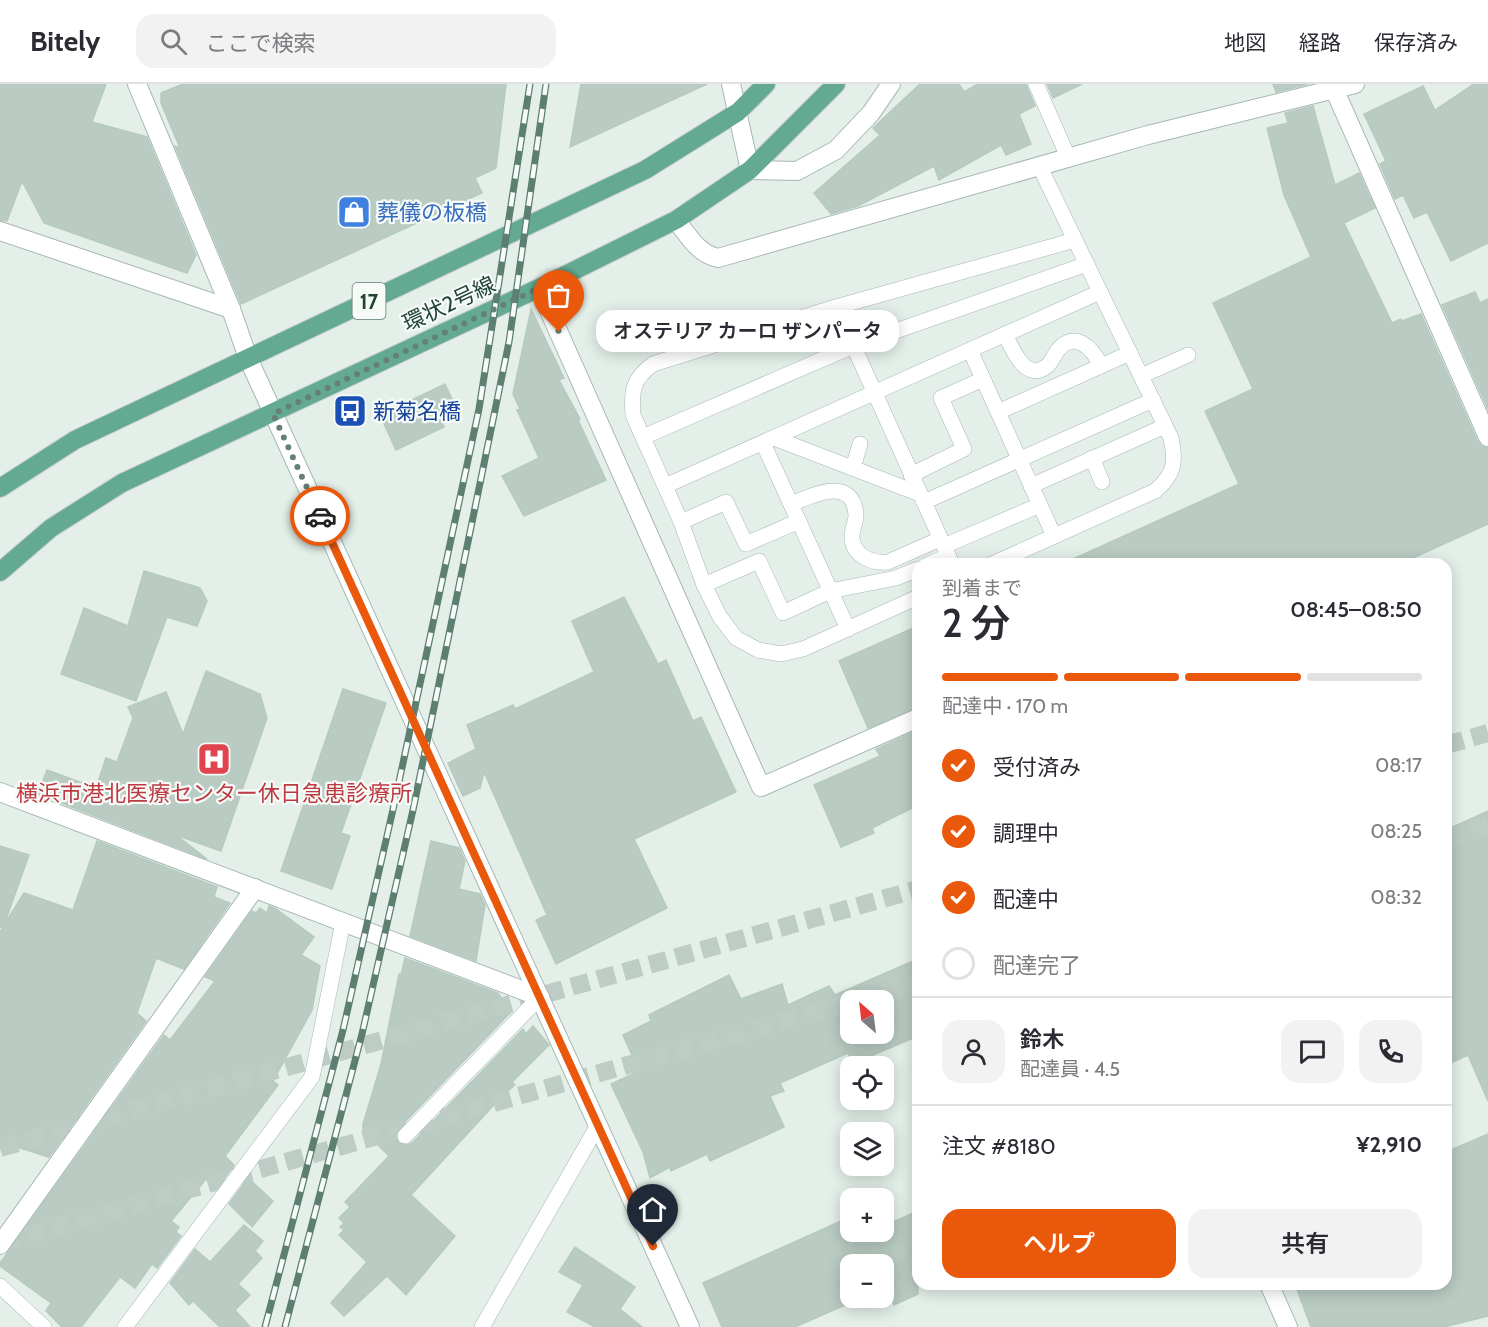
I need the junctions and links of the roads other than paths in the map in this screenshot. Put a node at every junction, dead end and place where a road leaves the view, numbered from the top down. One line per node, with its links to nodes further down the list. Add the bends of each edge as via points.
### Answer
1 (137, 84): 20 (street)
2 (731, 84): 9 (street)
3 (766, 84): 9 (main road, 環状2号線 / 17)
4 (836, 84): 12 (main road, 環状2号線)
5 (891, 84): 12 (street, via 871,113 836,150 797,171)
6 (1036, 84): 10 (lane)
7 (1355, 84): 8 (street)
8 (1333, 87): 10 (street); 35 (street)
9 (738, 112): 12 (street); 26 (main road, 環状2号線 / 17, via 645,170)
10 (1068, 157): 11 (street)
11 (1040, 165): 13 (street, via 718,258 698,248); 15 (lane)
12 (750, 170): 13 (main road, 環状2号線)
13 (676, 220): 17 (main road, 環状2号線)
14 (0, 231): 20 (street)
15 (1075, 240): 16 (lane); 19 (lane)
16 (1087, 264): 18 (lane); 22 (lane)
17 (539, 288): 33 (main road, 環状2号線); 61 (street, via 761,787)
18 (1100, 292): 21 (lane); 24 (lane)
19 (836, 307): 22 (lane); 36 (lane, via 653,364 642,372 631,399)
20 (231, 309): 26 (street)
21 (1005, 334): 23 (lane); 27 (lane, via 1019,362 1027,368 1042,369 1059,349 1077,341 1092,350)
22 (853, 346): 30 (lane); 36 (lane)
23 (970, 350): 29 (lane); 30 (lane)
24 (1130, 353): 27 (lane); 28 (lane)
25 (1188, 355): 28 (lane)
26 (248, 358): 33 (street); 46 (main road, 環状2号線 / 17, via 75,440)
27 (1101, 366): 32 (lane)
28 (1142, 376): 31 (lane)
29 (983, 379): 32 (lane); 42 (lane, via 941,398 964,449)
30 (875, 393): 37 (lane); 42 (lane)
31 (1153, 400): 34 (lane); 40 (lane)
32 (998, 412): 40 (lane)
33 (273, 414): 56 (main road, 環状2号線, via 112,489 51,528); 65 (street)
34 (1165, 426): 39 (lane); 52 (lane, via 1174,453 1173,468 1166,481 1155,491)
35 (1488, 436)
36 (643, 437): 44 (lane)
37 (769, 440): 41 (lane); 44 (lane); 48 (lane)
38 (860, 444): 41 (lane)
39 (1092, 458): 43 (lane); 45 (lane)
40 (1020, 460): 45 (lane); 47 (lane)
41 (853, 468): 47 (lane)
42 (911, 475): 47 (lane)
43 (1102, 482)
44 (665, 486): 51 (lane)
45 (1031, 486): 49 (lane)
46 (0, 488)
47 (922, 498): 53 (lane)
48 (792, 504): 50 (lane); 53 (lane, via 827,490 848,497 856,517 852,539 863,556 880,563)
49 (1040, 505): 52 (lane); 53 (lane)
50 (799, 521): 51 (lane, via 746,544 726,502); 58 (lane)
51 (681, 522): 57 (lane)
52 (1054, 536): 54 (lane)
53 (946, 551)
54 (1005, 558)
55 (912, 571): 58 (lane, via 896,578)
56 (0, 572)
57 (704, 585): 58 (lane, via 759,561 783,613); 60 (lane, via 736,638 758,650 781,654 803,649)
58 (830, 591): 60 (lane)
59 (912, 600): 60 (lane)
60 (848, 629)
61 (912, 721)
62 (0, 792): 63 (street)
63 (255, 888): 64 (street); 68 (street)
64 (343, 922): 65 (street); 72 (lane, via 312,1077)
65 (540, 997): 66 (street); 67 (lane)
66 (597, 1128): 73 (lane); 74 (street)
67 (405, 1136)
68 (0, 1245)
69 (0, 1287): 71 (lane)
70 (1272, 1290): 75 (street)
71 (44, 1327)
72 (125, 1327)
73 (482, 1327)
74 (690, 1327)
75 (1288, 1327)

